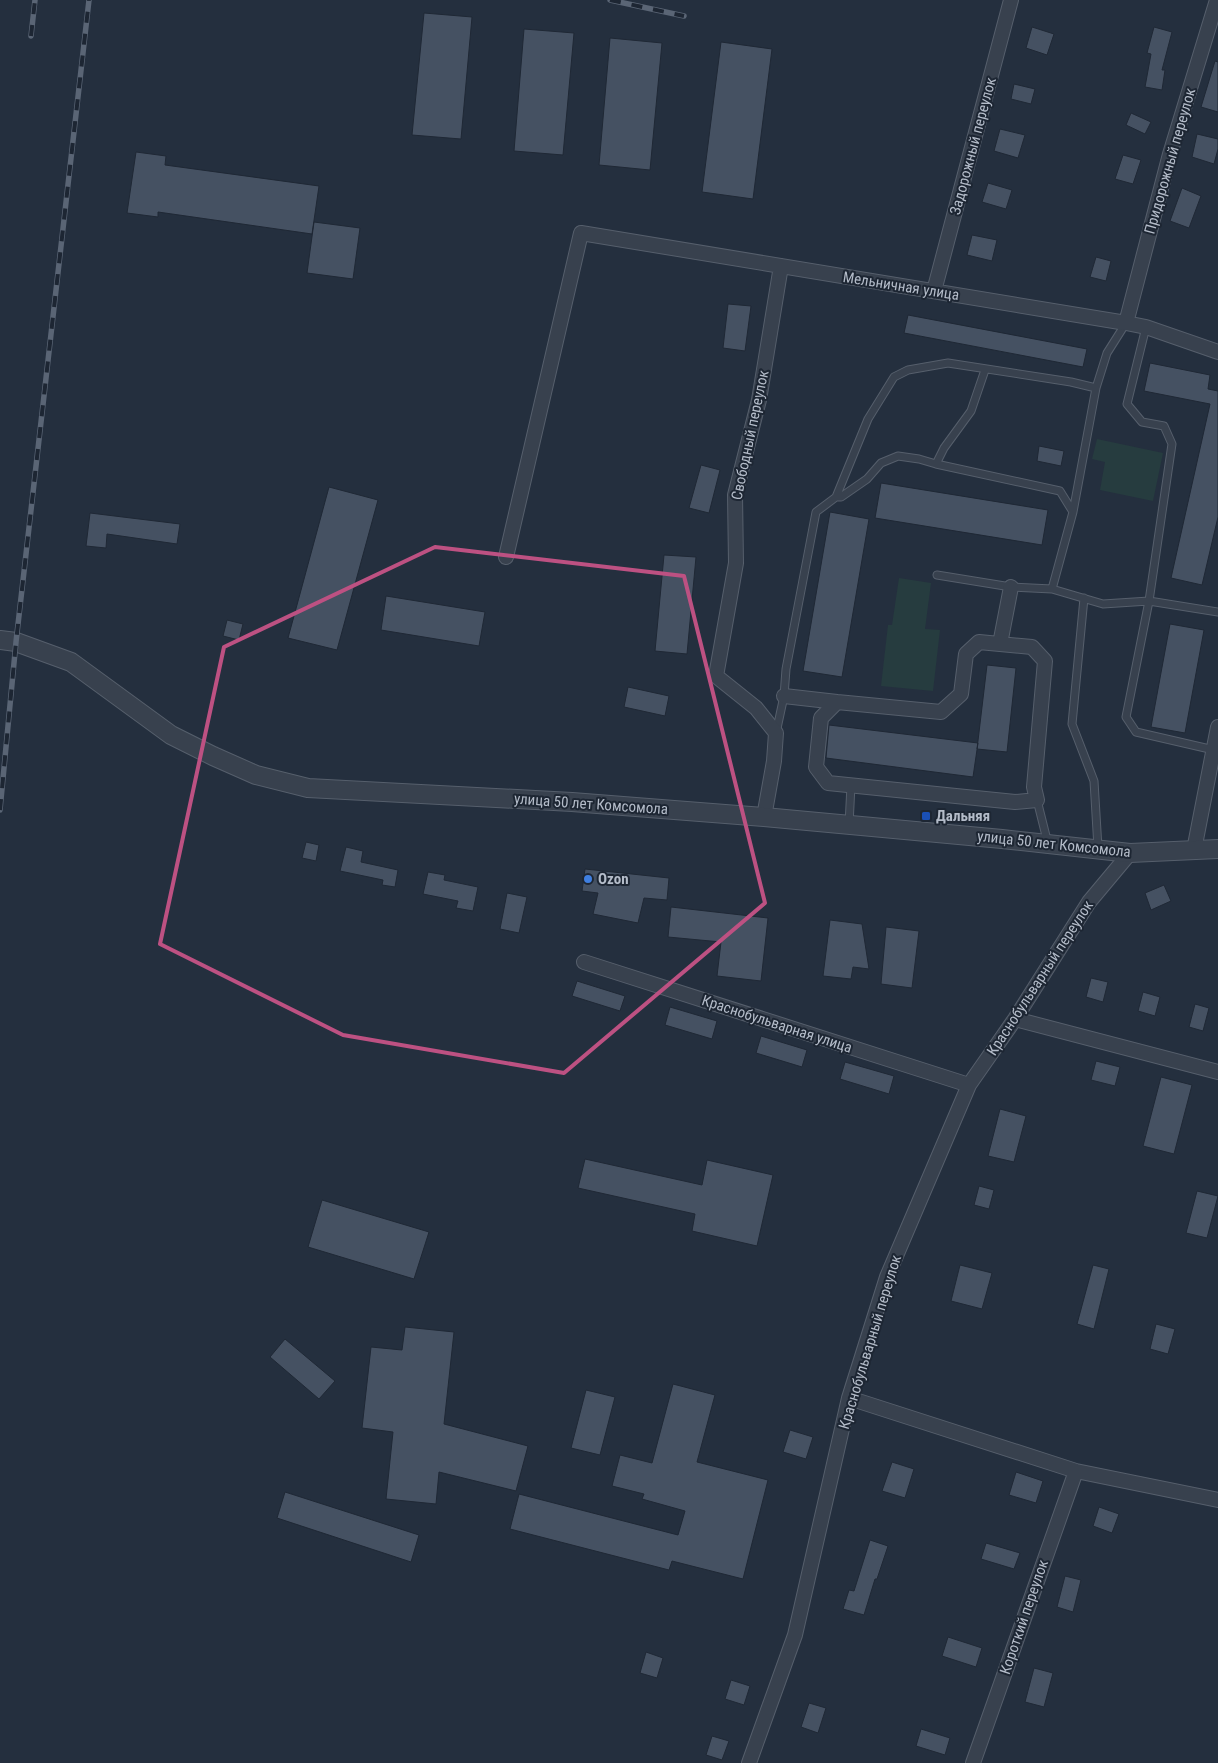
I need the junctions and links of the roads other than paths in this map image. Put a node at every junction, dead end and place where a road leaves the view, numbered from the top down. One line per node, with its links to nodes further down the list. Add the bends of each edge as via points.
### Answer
1 (1011, 0): 4 (street, Задорожный переулок)
2 (1217, 0): 5 (street, Придорожный переулок, via 1170,154)
3 (781, 266): 4 (street, Мельничная улица); 13 (street, Мельничная улица, via 581,233); 25 (street, Свободный переулок, via 759,400 735,495 736,563 716,676 756,708)
4 (934, 291): 5 (street, Мельничная улица)
5 (1126, 323): 6 (street, Мельничная улица); 9 (lane, via 1106,354)
6 (1146, 327): 7 (street, Мельничная улица); 18 (lane, via 1127,404 1142,422 1164,426 1172,444)
7 (1218, 352)
8 (985, 370): 9 (lane); 10 (lane, via 971,411); 11 (lane, via 948,363 908,370 894,377 868,419)
9 (1096, 388): 12 (lane)
10 (936, 464): 11 (lane, via 898,456 881,463 867,479 841,497); 12 (lane, via 1060,491)
11 (836, 497): 22 (lane, via 816,512 786,669)
12 (1073, 512): 16 (lane)
13 (506, 557)
14 (937, 575): 15 (lane)
15 (1011, 587): 16 (lane); 21 (street)
16 (1052, 589): 17 (lane)
17 (1084, 598): 18 (lane, via 1103,604); 33 (lane, via 1072,724 1094,781)
18 (1149, 601): 19 (lane); 26 (lane, via 1126,717 1136,732)
19 (1218, 612)
20 (0, 640): 29 (street, улица 50 лет Комсомола, via 16,642 71,662 171,735 214,756 256,774 308,788 572,802)
21 (1000, 644): 23 (street, via 979,642 966,654 962,694 941,712); 28 (street, via 1032,647 1045,661 1034,787)
22 (784, 696): 23 (street); 25 (lane)
23 (836, 702): 27 (street, via 821,718 816,767 828,783)
24 (1218, 728): 26 (street)
25 (776, 733): 29 (street)
26 (1214, 750): 34 (street)
27 (852, 786): 28 (street, via 1014,802); 30 (lane)
28 (1037, 800): 31 (lane)
29 (764, 817): 30 (street, улица 50 лет Комсомола)
30 (849, 825): 31 (street, улица 50 лет Комсомола)
31 (1048, 844): 33 (street, улица 50 лет Комсомола)
32 (1218, 849): 34 (street, улица 50 лет Комсомола)
33 (1098, 850): 35 (street, улица 50 лет Комсомола)
34 (1194, 850): 35 (street, улица 50 лет Комсомола)
35 (1130, 853): 37 (street, Краснобульварный переулок, via 1088,902)
36 (584, 962): 39 (street, Краснобульварная улица)
37 (1015, 1019): 38 (street); 39 (street, Краснобульварный переулок)
38 (1218, 1072)
39 (969, 1085): 40 (street, Краснобульварный переулок, via 887,1277)
40 (850, 1398): 41 (street); 43 (street, Краснобульварный переулок, via 795,1635)
41 (1076, 1471): 42 (street); 44 (street, Короткий переулок)
42 (1218, 1500)
43 (749, 1763)
44 (973, 1763)

